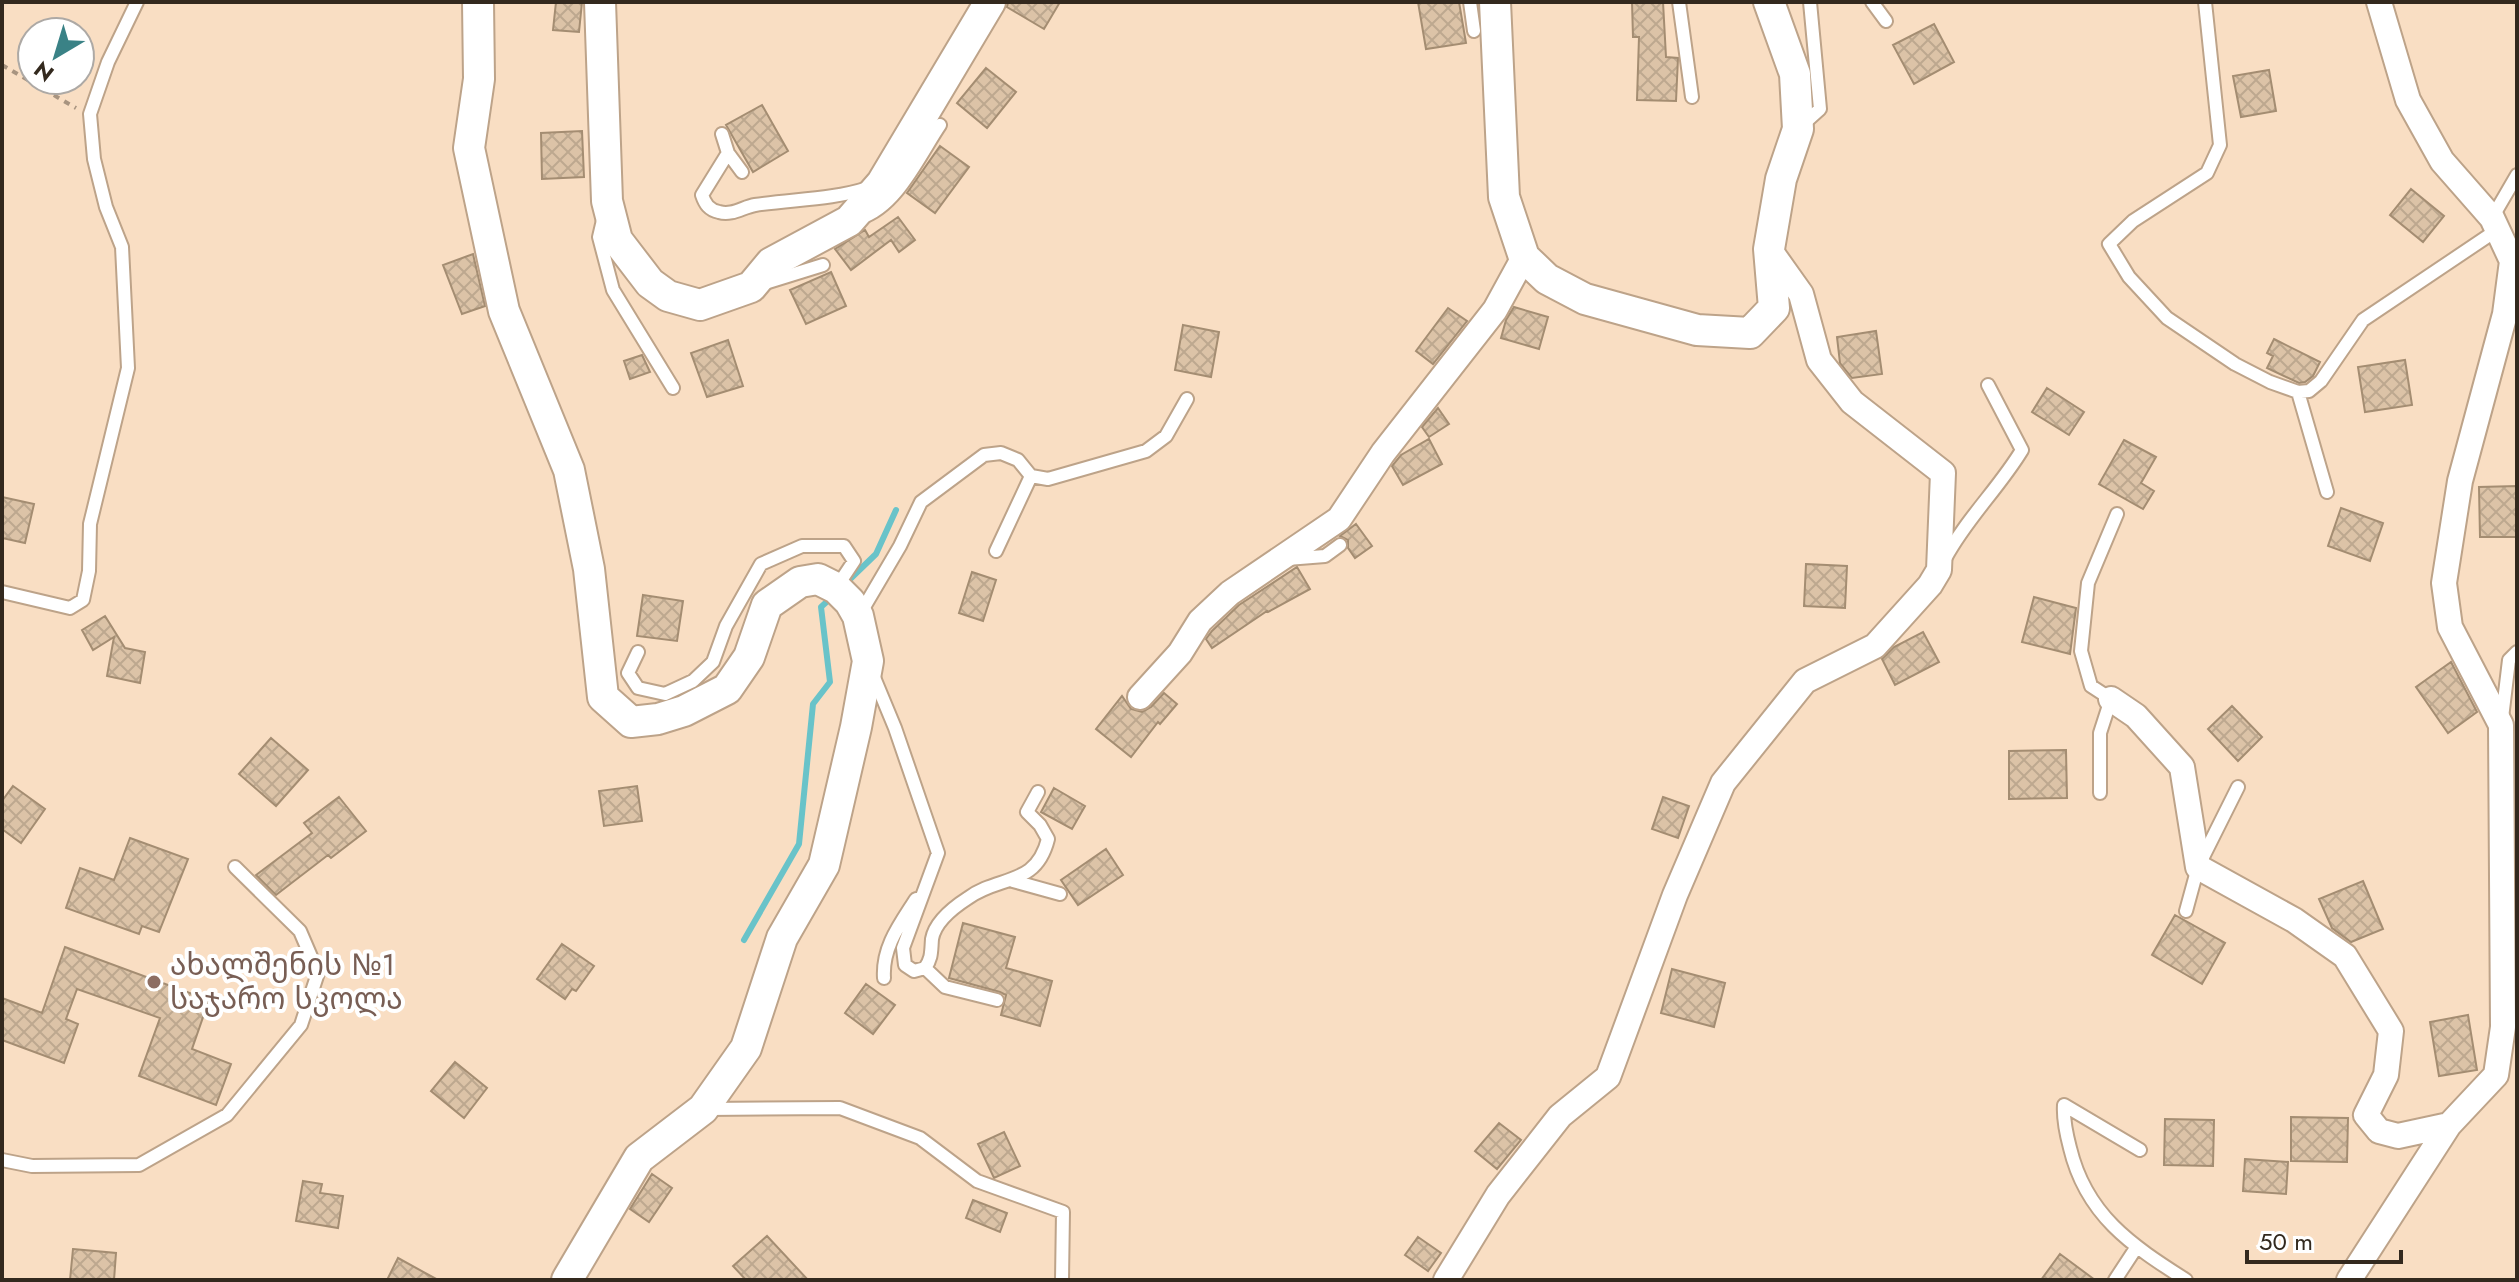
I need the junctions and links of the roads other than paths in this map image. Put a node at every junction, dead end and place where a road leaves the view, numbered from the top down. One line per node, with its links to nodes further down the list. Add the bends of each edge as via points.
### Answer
1 (137, 2): 44 (lane, via 90,114 94,159 122,247 128,368 90,524 83,600 70,608)
2 (478, 2): 43 (street, via 479,79 469,148 504,311 569,470 589,569 603,697 631,722 684,711 727,689 749,657 767,605 800,582 818,579)
3 (600, 2): 24 (street)
4 (990, 2): 17 (street)
5 (1470, 2): 14 (lane)
6 (1495, 2): 28 (street, via 1504,197)
7 (1679, 2): 16 (lane)
8 (1769, 2): 18 (street, via 1795,74)
9 (1810, 2): 18 (lane, via 1820,109)
10 (1872, 2): 13 (lane)
11 (2205, 2): 34 (lane, via 2220,145 2207,173 2133,221 2109,244 2129,277 2167,318 2235,364)
12 (2379, 2): 26 (street, via 2408,100 2442,161)
13 (1886, 21)
14 (1474, 31)
15 (957, 84): 17 (lane)
16 (1692, 97)
17 (934, 114): 23 (street); 25 (lane, via 899,187 876,213)
18 (1798, 129): 27 (street, via 1781,179)
19 (722, 134): 20 (lane)
20 (728, 153): 21 (lane); 23 (lane, via 702,195 709,208 720,213 844,195)
21 (742, 172)
22 (2517, 175): 26 (lane)
23 (882, 183): 25 (street)
24 (607, 201): 31 (street, via 617,240 650,283 668,296 700,305); 33 (lane, via 599,237 613,290)
25 (849, 221): 31 (street, via 771,263)
26 (2495, 224): 29 (street); 34 (lane, via 2363,320 2321,381)
27 (1769, 249): 28 (street, via 1774,308 1750,333 1697,330 1585,299 1547,279); 42 (street, via 1801,294 1819,360 1852,402 1943,473)
28 (1524, 257): 41 (street, via 1495,310 1383,453 1339,519)
29 (2514, 260): 51 (street, via 2505,314 2460,481 2444,583 2450,627)
30 (823, 265): 31 (lane)
31 (751, 287)
32 (1988, 385): 42 (lane, via 2022,450 1959,533)
33 (673, 388)
34 (2298, 392): 37 (lane)
35 (1187, 399): 36 (lane, via 1166,436 1146,451 1048,479)
36 (1031, 476): 40 (lane); 45 (lane, via 1018,460 1001,453 984,455 921,502)
37 (2327, 492)
38 (2117, 514): 50 (lane, via 2088,583 2081,651 2091,686)
39 (1340, 545): 41 (lane, via 1325,556)
40 (996, 551)
41 (1278, 560): 49 (street, via 1200,621 1180,653)
42 (1939, 570): 71 (street, via 1875,646 1805,681 1723,783 1608,1077 1560,1116 1498,1195)
43 (836, 588): 45 (street); 46 (lane, via 854,561 844,546 802,546 761,564 726,626 713,662 693,681 665,694 638,688 628,673)
44 (2, 592)
45 (858, 616): 48 (street)
46 (638, 652)
47 (2517, 652): 51 (lane, via 2509,660)
48 (868, 661): 58 (lane, via 938,853); 64 (street, via 824,865 782,938 746,1048)
49 (1140, 697)
50 (2111, 699): 54 (lane, via 2100,733); 56 (street, via 2136,716 2182,767)
51 (2501, 725): 65 (street, via 2503,1027 2496,1075)
52 (2238, 787): 56 (lane)
53 (1038, 792): 57 (lane, via 1027,812 1048,839 1044,854 1033,869)
54 (2100, 793)
55 (235, 867): 67 (lane, via 300,931 318,973 301,1025 227,1115 139,1165 32,1166)
56 (2198, 867): 60 (lane); 65 (street, via 2294,920 2345,956 2391,1031 2386,1075 2366,1115 2379,1131 2398,1136)
57 (1013, 881): 59 (lane); 61 (lane, via 970,896 943,918 932,936 932,958)
58 (926, 883): 61 (lane, via 903,948 905,965 914,971); 62 (lane, via 893,934)
59 (1060, 894)
60 (2186, 911)
61 (925, 968): 63 (lane, via 945,987)
62 (884, 978)
63 (997, 1000)
64 (703, 1109): 69 (street, via 639,1158); 70 (lane, via 840,1108 920,1138 977,1181 1063,1212)
65 (2449, 1125): 74 (street)
66 (2140, 1150): 68 (lane, via 2064,1105 2073,1164 2088,1199)
67 (2, 1160)
68 (2136, 1248): 72 (lane); 73 (lane)
69 (567, 1280)
70 (1062, 1280)
71 (1446, 1280)
72 (2115, 1280)
73 (2186, 1280)
74 (2349, 1280)

